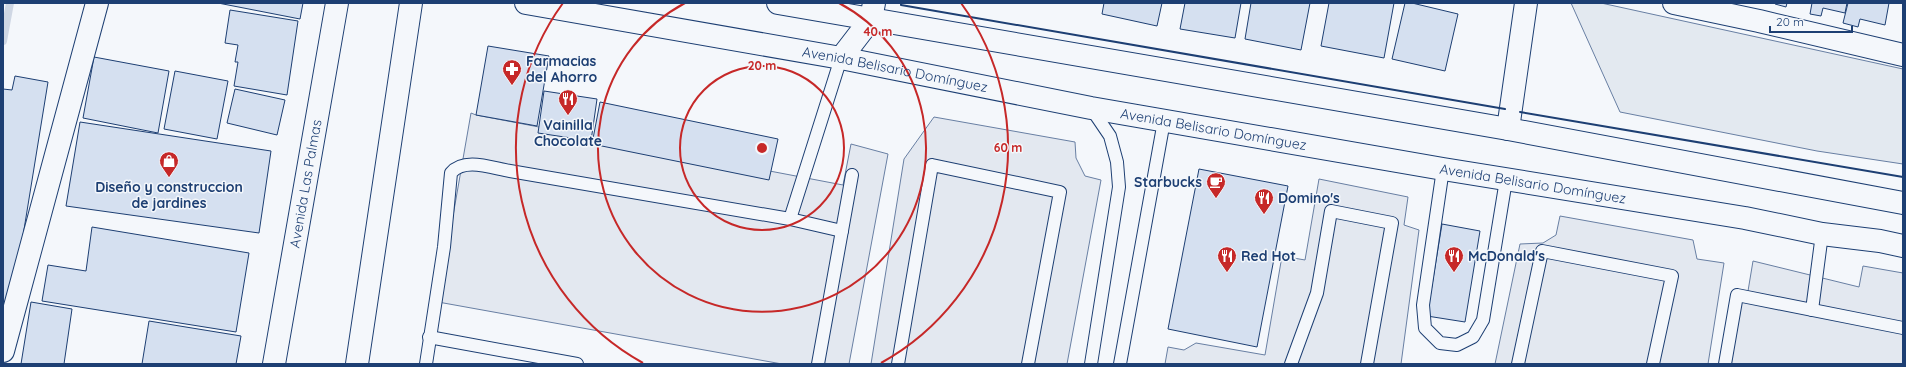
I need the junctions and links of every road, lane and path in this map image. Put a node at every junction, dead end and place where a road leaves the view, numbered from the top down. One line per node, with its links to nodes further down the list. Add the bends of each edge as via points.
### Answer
1 (98, 3): 26 (street)
2 (337, 3): 27 (street, Avenida Las Palmas)
3 (411, 3): 28 (street)
4 (526, 3): 8 (street, Avenida Belisario Domínguez)
5 (778, 3): 9 (street)
6 (1526, 3): 14 (street)
7 (1674, 3): 10 (street)
8 (561, 7): 11 (street, Avenida Belisario Domínguez)
9 (872, 11): 11 (street); 14 (street)
10 (1903, 55)
11 (841, 58): 12 (street, Avenida Belisario Domínguez); 19 (lane)
12 (1091, 108): 13 (street, Avenida Belisario Domínguez); 34 (lane, via 1110,136 1117,162 1119,186)
13 (1164, 121): 15 (street, Avenida Belisario Domínguez); 35 (lane)
14 (1508, 129): 18 (street)
15 (1443, 169): 17 (street, Avenida Belisario Domínguez); 17 (lane, via 1423,305 1425,328 1440,343 1457,345 1473,337 1483,320)
16 (852, 175): 20 (lane)
17 (1506, 180): 21 (street, Avenida Belisario Domínguez, via 1745,218)
18 (1903, 202)
19 (790, 219): 20 (lane); 25 (lane, via 467,164 456,167 451,174 444,247)
20 (842, 231): 31 (lane)
21 (1822, 234): 22 (street, Avenida Belisario Domínguez); 23 (lane)
22 (1903, 246)
23 (1812, 310): 24 (lane); 40 (lane, via 1737,295)
24 (1903, 328)
25 (429, 337): 29 (lane); 30 (lane)
26 (3, 350)
27 (274, 364)
28 (357, 364)
29 (426, 364)
30 (577, 364)
31 (818, 364)
32 (898, 364): 33 (lane, via 932,165 1060,192)
33 (1028, 364)
34 (1091, 364)
35 (1120, 364)
36 (1291, 364): 37 (lane, via 1317,293 1331,211 1392,223)
37 (1367, 364)
38 (1518, 364): 39 (lane, via 1542,251 1672,276)
39 (1653, 364)
40 (1725, 364)

